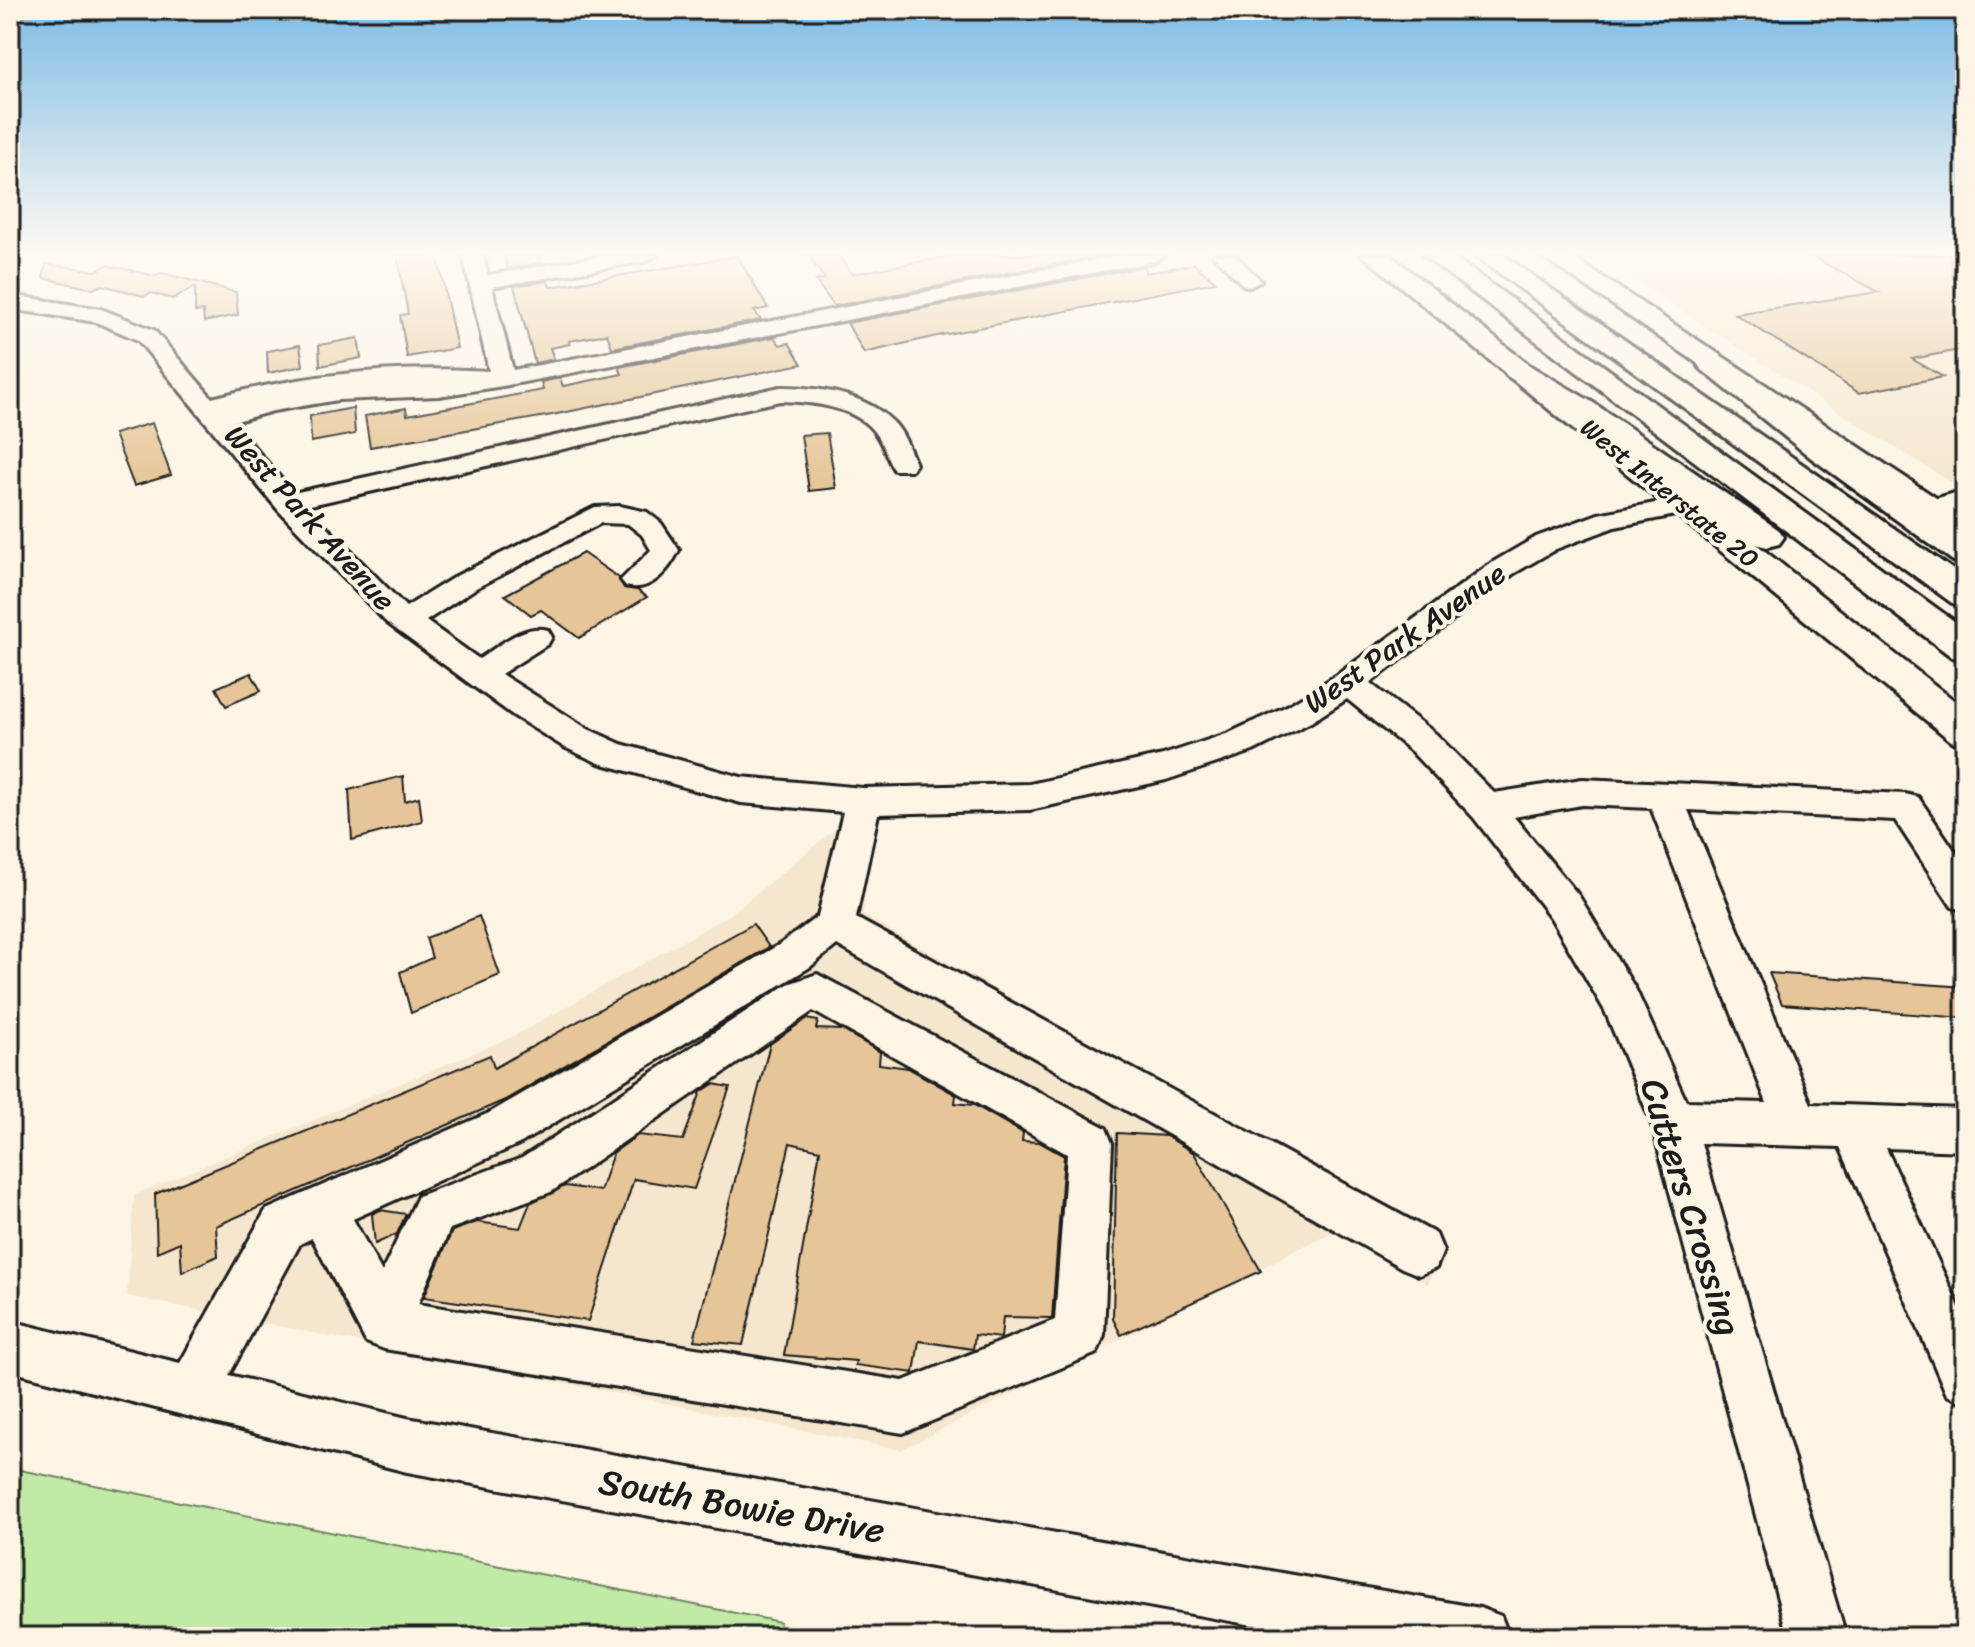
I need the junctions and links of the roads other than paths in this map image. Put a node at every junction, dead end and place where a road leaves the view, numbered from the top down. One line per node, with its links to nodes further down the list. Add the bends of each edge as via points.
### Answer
1 (139, 332): 11 (street, West Park Avenue)
2 (492, 332): 10 (street)
3 (751, 332): 10 (street)
4 (1470, 332): 9 (main road, West Interstate 20)
5 (1539, 332): 23 (main road)
6 (1594, 332): 20 (main road)
7 (1667, 332): 8 (main road)
8 (1711, 363): 16 (main road); 18 (main road)
9 (1517, 370): 15 (main road, West Interstate 20); 24 (main road, via 1581,408)
10 (503, 379): 11 (street, via 439,389 373,383)
11 (213, 412): 14 (street, West Park Avenue)
12 (903, 464): 14 (street, via 885,427 865,413 817,398 780,394)
13 (1965, 498): 16 (street)
14 (288, 502): 21 (street, West Park Avenue)
15 (1686, 505): 26 (street, West Park Avenue, via 1608,520 1546,543 1503,568); 27 (main road, West Interstate 20)
16 (1931, 509): 17 (main road)
17 (1965, 532)
18 (1965, 553)
19 (636, 580): 21 (street, via 659,562 665,550 653,528 638,516 595,515 466,582)
20 (1965, 595)
21 (405, 621): 25 (street, West Park Avenue)
22 (537, 637): 25 (street)
23 (1965, 648)
24 (1965, 673)
25 (478, 674): 29 (street, West Park Avenue, via 576,738 611,754 741,790)
26 (1348, 683): 29 (street, West Park Avenue, via 1241,742 1101,784 1030,797); 30 (street, Cutters Crossing, via 1424,743)
27 (1965, 731)
28 (1664, 796): 30 (street, via 1582,792); 31 (street, via 1905,807); 34 (street)
29 (863, 801): 32 (street)
30 (1487, 808): 33 (street, Cutters Crossing, via 1565,907 1622,1003)
31 (1965, 896)
32 (835, 925): 37 (street, via 796,955 505,1128); 38 (street)
33 (1673, 1121): 34 (street); 44 (street, Cutters Crossing)
34 (1798, 1125): 35 (street)
35 (1854, 1127): 36 (street); 41 (street)
36 (1965, 1130)
37 (322, 1210): 39 (street); 42 (street, via 283,1227)
38 (1419, 1251)
39 (384, 1324): 39 (street, via 903,1407 1079,1335 1090,1143 817,992 802,996 535,1176 434,1212)
40 (10, 1346): 42 (street, South Bowie Drive)
41 (1965, 1377)
42 (192, 1392): 43 (street, South Bowie Drive, via 407,1445)
43 (1480, 1637)
44 (1817, 1637)

